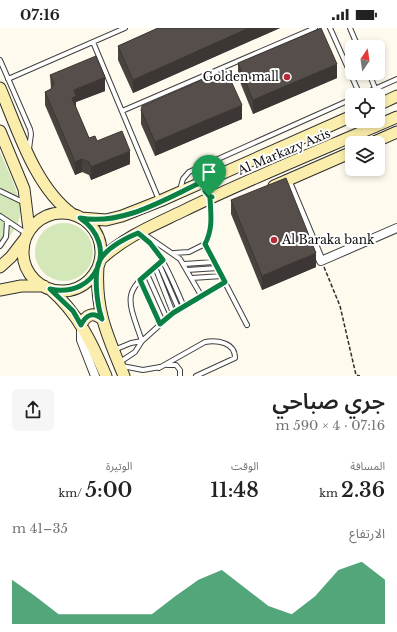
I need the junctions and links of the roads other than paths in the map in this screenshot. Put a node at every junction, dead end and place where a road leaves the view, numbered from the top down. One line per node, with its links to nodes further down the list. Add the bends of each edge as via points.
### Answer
1 (124, 28): 6 (lane)
2 (314, 28): 17 (lane)
3 (330, 28): 12 (lane)
4 (350, 28): 5 (lane)
5 (355, 40)
6 (93, 42): 9 (lane); 17 (lane)
7 (0, 60): 9 (lane)
8 (397, 79): 13 (lane)
9 (8, 80): 23 (lane, via 30,129)
10 (372, 80): 13 (lane)
11 (0, 88): 23 (main road)
12 (357, 88)
13 (375, 88)
14 (397, 96): 16 (main road)
15 (345, 102): 30 (lane, via 189,172 183,179)
16 (385, 102)
17 (122, 111): 33 (lane)
18 (397, 117): 27 (main road, Al Markazy Axis)
19 (345, 118): 26 (main road, Al Markazy Axis)
20 (0, 132): 34 (main road, via 21,179)
21 (397, 132): 22 (main road)
22 (385, 137)
23 (28, 152): 36 (main road, via 49,193)
24 (345, 155): 25 (main road)
25 (287, 180): 28 (main road); 38 (street, via 321,261)
26 (204, 181): 30 (main road, Al Markazy Axis); 32 (main road, via 205,191)
27 (235, 187): 31 (main road); 32 (main road, Al Markazy Axis)
28 (266, 190)
29 (0, 191): 34 (lane)
30 (180, 192): 33 (main road, Al Markazy Axis)
31 (244, 197)
32 (211, 198): 39 (main road, Al Markazy Axis); 41 (lane, via 211,228)
33 (160, 201): 36 (main road, Al Markazy Axis, via 114,218 97,220)
34 (27, 204): 40 (main road)
35 (0, 216): 37 (lane)
36 (77, 216): 40 (main road, via 63,213 49,216 36,223); 46 (main road, via 87,223 97,236 100,247)
37 (7, 221): 40 (lane); 42 (lane, via 6,237)
38 (397, 228)
39 (140, 233): 43 (lane); 44 (lane, via 150,243); 46 (main road, Al Markazy Axis, via 118,244)
40 (27, 234): 48 (main road, via 11,257); 57 (main road, via 23,256 25,265 30,274)
41 (205, 244): 43 (lane, via 189,252); 45 (lane)
42 (0, 246)
43 (174, 253): 47 (lane)
44 (161, 262): 49 (lane); 60 (lane); 61 (lane)
45 (214, 262): 47 (lane); 50 (lane)
46 (99, 263): 57 (main road, via 89,280 74,289 66,291); 63 (main road, via 97,291)
47 (184, 264): 51 (lane)
48 (0, 267)
49 (155, 267): 52 (lane); 62 (lane)
50 (218, 268): 51 (lane); 53 (lane)
51 (187, 270): 54 (lane)
52 (147, 274): 55 (lane); 64 (lane)
53 (222, 276): 54 (lane); 56 (lane)
54 (192, 278): 59 (lane)
55 (140, 280): 65 (lane); 68 (lane, via 131,293 130,308)
56 (225, 282): 59 (lane); 67 (lane)
57 (47, 288): 58 (main road, via 21,286); 66 (main road, via 68,305)
58 (0, 290)
59 (202, 297): 60 (lane)
60 (184, 307): 61 (lane)
61 (179, 310): 62 (lane)
62 (173, 313): 64 (lane)
63 (102, 319): 66 (main road, via 91,314); 69 (main road)
64 (166, 319): 65 (lane)
65 (160, 324): 68 (lane)
66 (81, 325): 72 (street, via 81,340); 73 (main road, via 92,341)
67 (248, 325)
68 (142, 341): 69 (lane); 70 (lane)
69 (113, 350): 70 (main road)
70 (121, 368): 71 (lane)
71 (159, 368): 74 (lane, via 172,364 178,368); 75 (lane, via 205,342 214,340 227,344 234,353 234,358)
72 (95, 376)
73 (106, 376)
74 (180, 376)
75 (196, 376)

